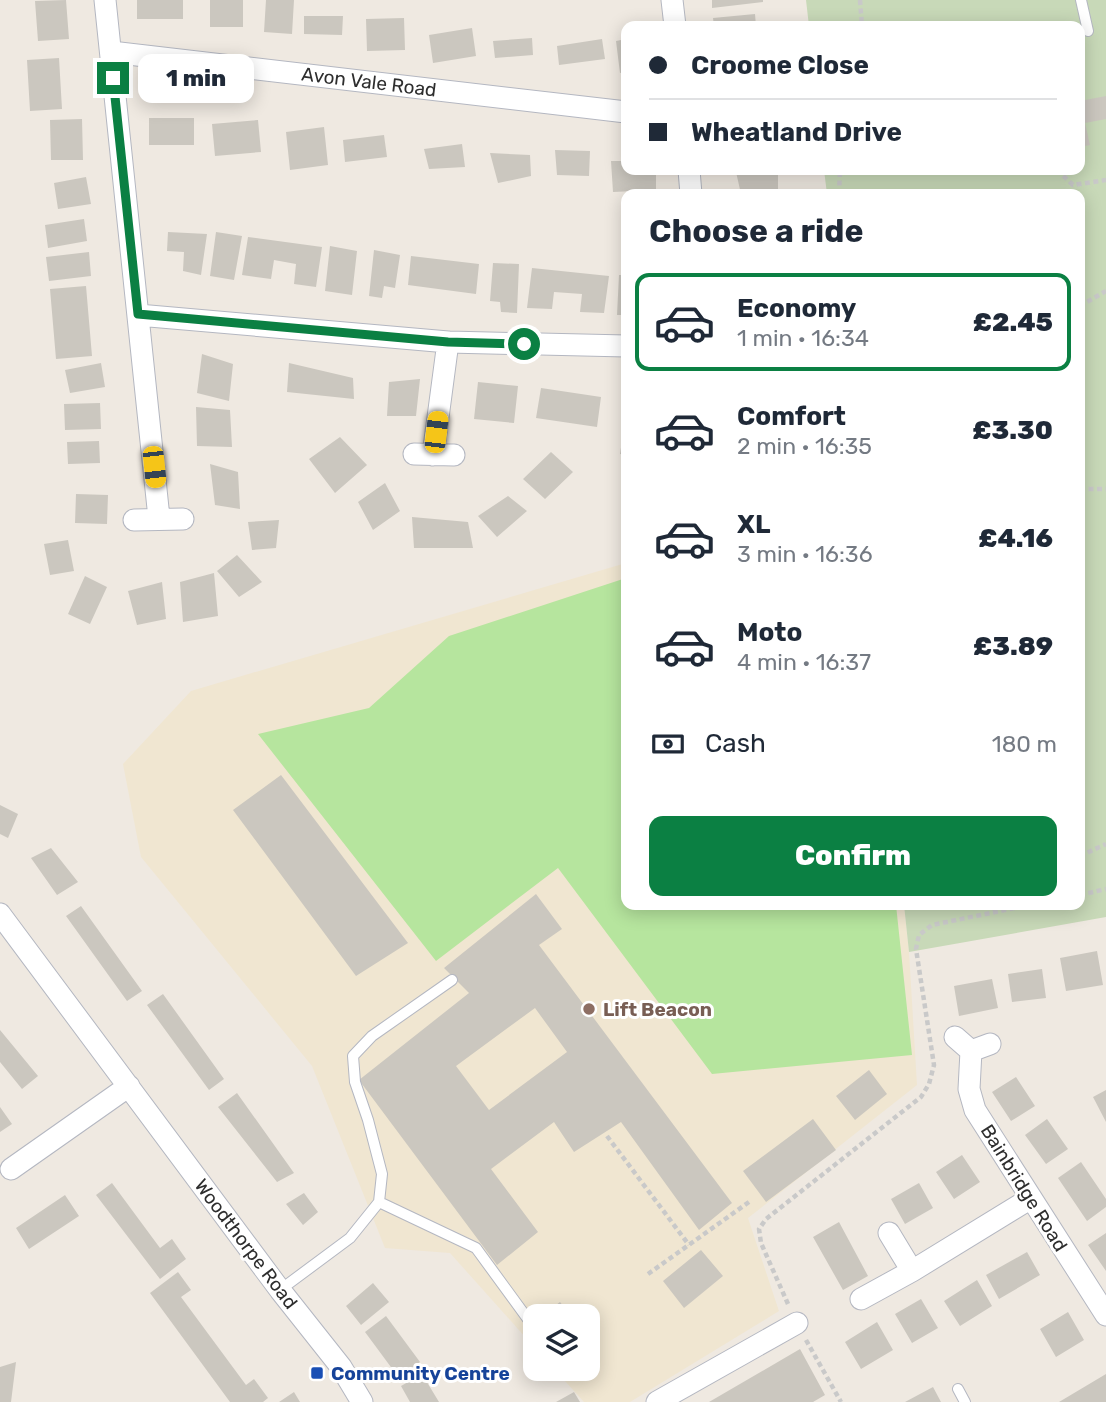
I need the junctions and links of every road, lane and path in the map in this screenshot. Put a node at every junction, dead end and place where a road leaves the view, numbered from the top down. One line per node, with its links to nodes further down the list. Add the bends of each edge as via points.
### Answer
1 (105, 0): 8 (street)
2 (672, 0): 5 (street)
3 (860, 0): 6 (path)
4 (1081, 0): 7 (lane)
5 (674, 21)
6 (862, 21)
7 (1088, 31)
8 (111, 52): 9 (street, Avon Vale Road); 14 (street)
9 (621, 111)
10 (1062, 175): 11 (path, via 1073,185)
11 (1106, 180)
12 (1106, 291): 13 (path)
13 (1085, 303)
14 (138, 314): 15 (street); 20 (street)
15 (448, 342): 16 (street); 17 (street)
16 (621, 346)
17 (434, 455)
18 (1085, 489): 19 (path)
19 (1106, 489)
20 (159, 518): 21 (street); 22 (street)
21 (183, 519)
22 (134, 520)
23 (1106, 844): 24 (path)
24 (1085, 854)
25 (1106, 889): 26 (path)
26 (1085, 894)
27 (1006, 910): 45 (path, via 932,925 919,935 916,949 934,1065 929,1084 920,1097 759,1229)
28 (0, 914): 31 (street, Woodthorpe Road)
29 (452, 980): 35 (lane, via 372,1036 353,1056 355,1082 382,1174)
30 (972, 1044): 34 (street, Bainbridge Road, via 969,1089 975,1110)
31 (129, 1086): 33 (street); 41 (street, Woodthorpe Road)
32 (607, 1136): 38 (path)
33 (11, 1169)
34 (1031, 1198): 39 (street); 43 (street, Bainbridge Road)
35 (379, 1202): 41 (lane, via 350,1238); 44 (lane, via 476,1248)
36 (749, 1202): 38 (path)
37 (889, 1233): 39 (street)
38 (689, 1245): 40 (path)
39 (912, 1271): 42 (street)
40 (648, 1274)
41 (279, 1290): 48 (street, Woodthorpe Road, via 341,1367)
42 (861, 1299)
43 (1103, 1304)
44 (523, 1312)
45 (797, 1323): 47 (street); 49 (path)
46 (958, 1389): 50 (lane)
47 (668, 1399)
48 (362, 1402)
49 (841, 1402)
50 (965, 1402)

